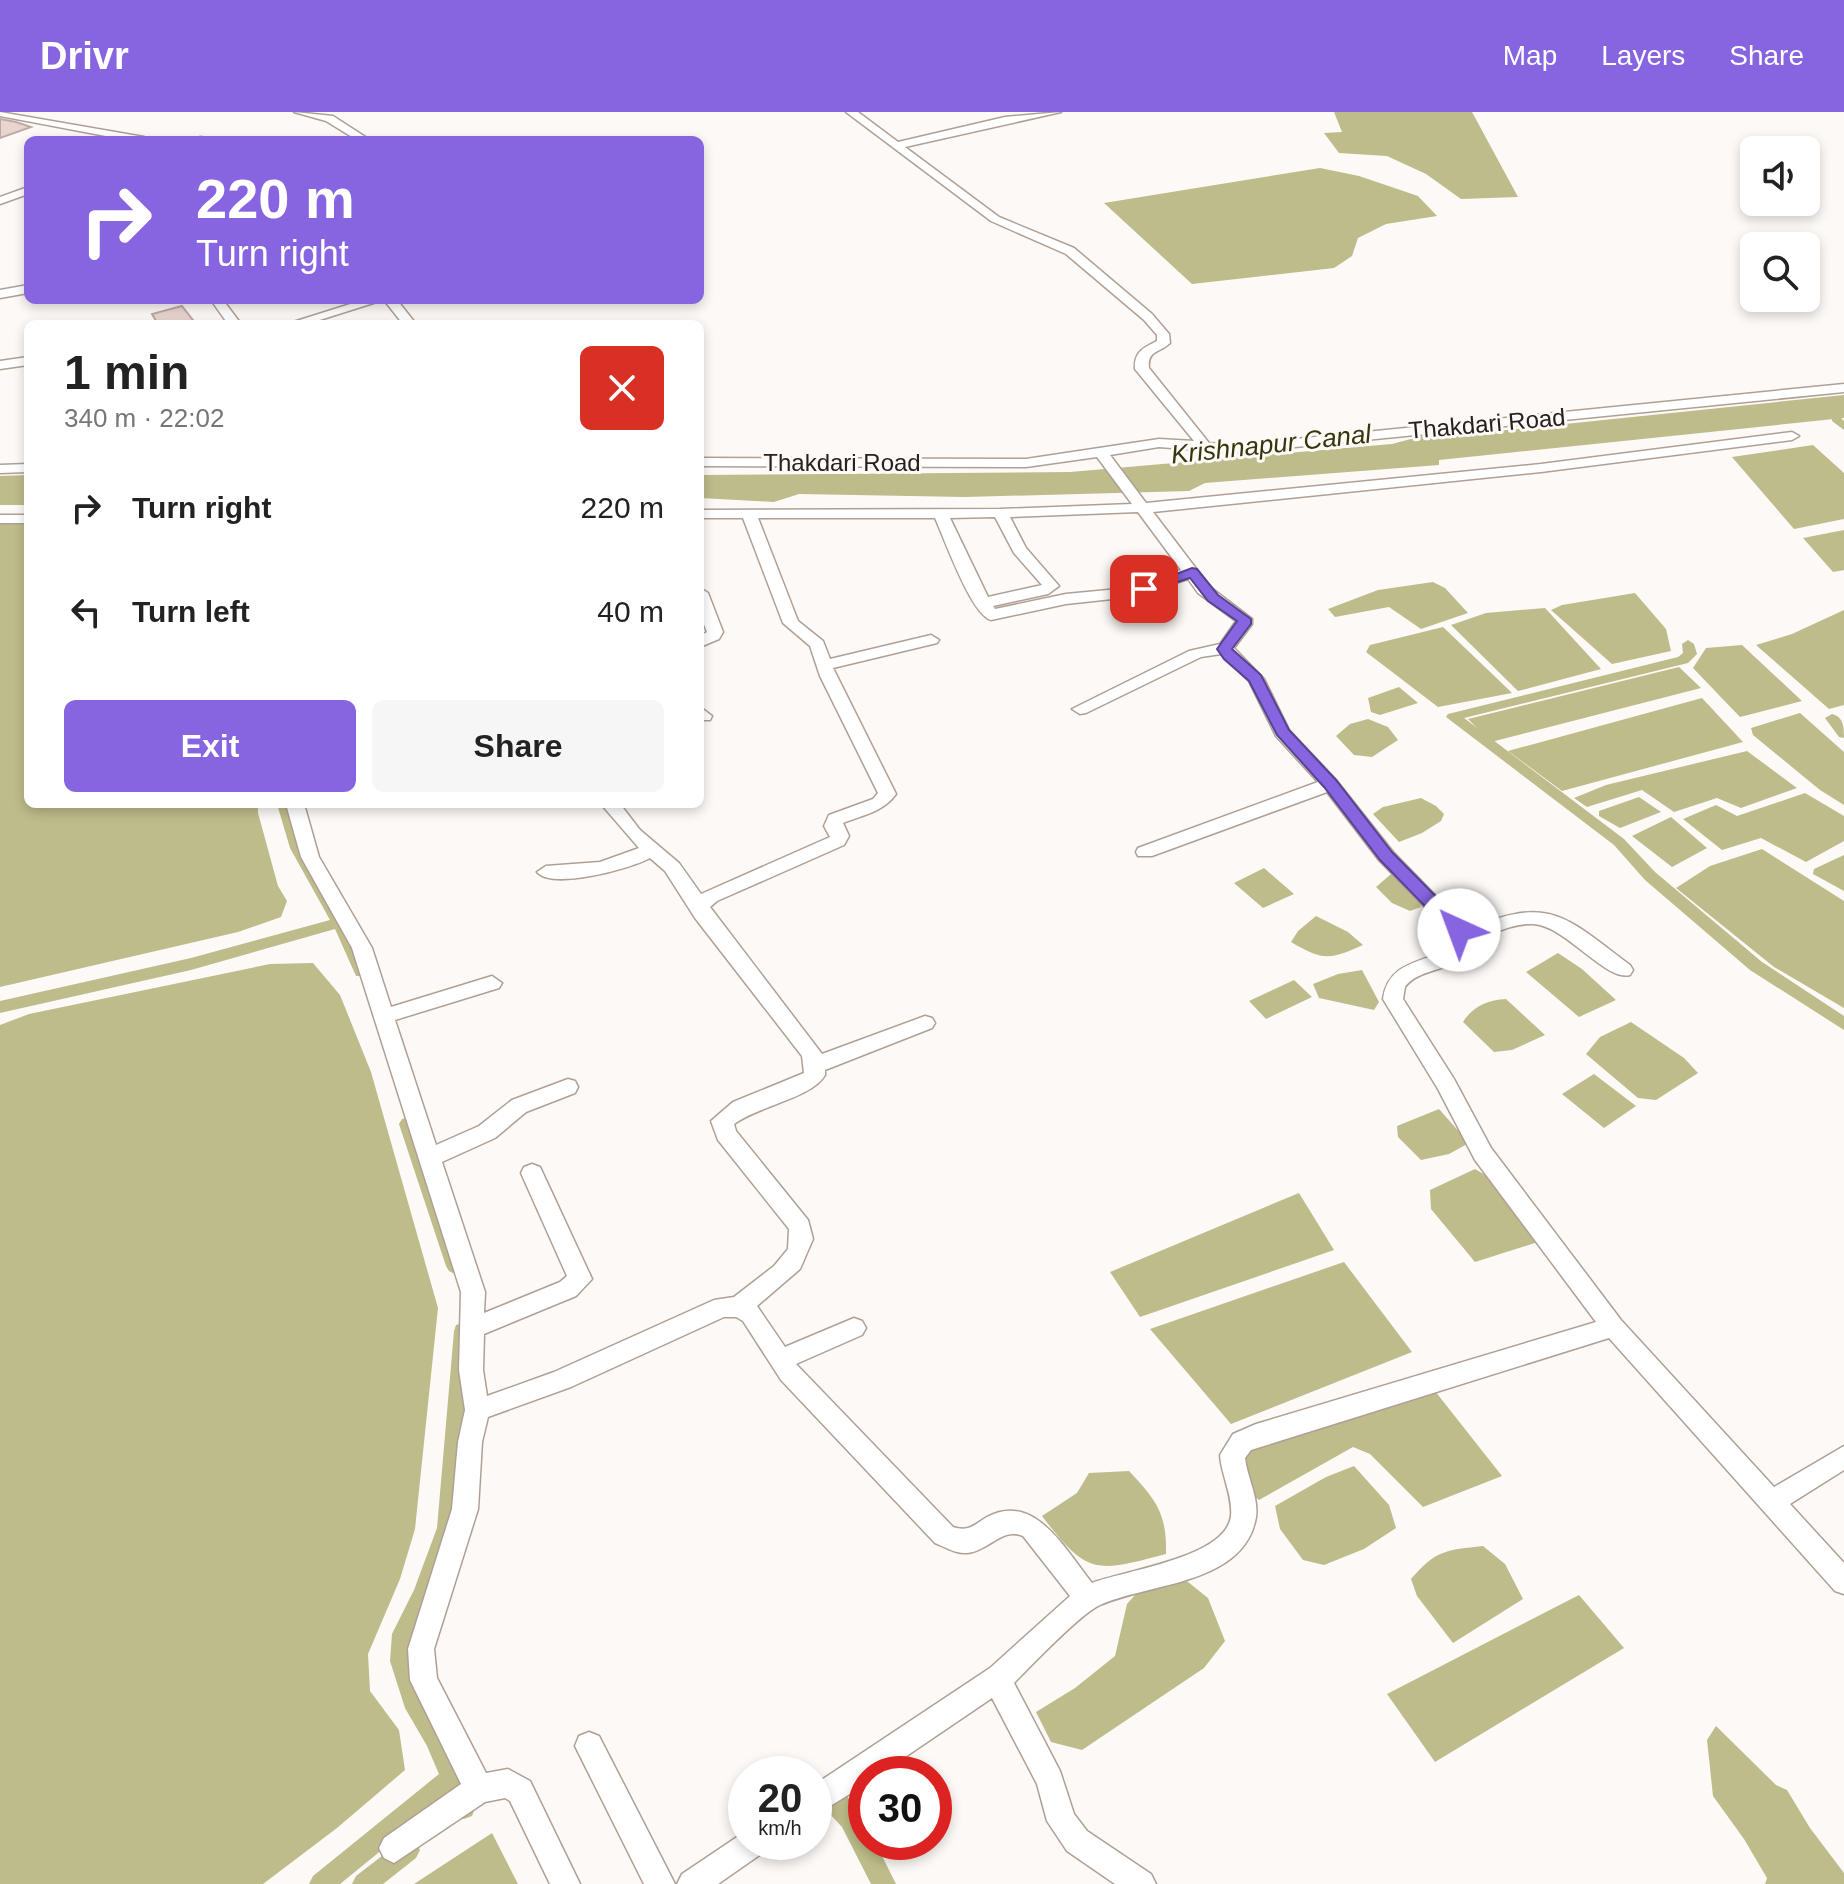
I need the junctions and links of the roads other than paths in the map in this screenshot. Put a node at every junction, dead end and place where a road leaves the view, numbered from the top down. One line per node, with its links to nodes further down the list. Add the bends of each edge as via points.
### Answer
1 (299, 112): 6 (street, via 329,118)
2 (851, 112): 7 (street)
3 (1056, 112): 7 (street)
4 (0, 113): 5 (street)
5 (123, 136)
6 (358, 136)
7 (896, 146): 20 (street, via 995,219 1070,251 1148,317 1164,343 1146,351 1142,369)
8 (24, 194): 9 (street)
9 (0, 201)
10 (24, 290): 11 (street)
11 (0, 294)
12 (363, 304): 14 (street)
13 (393, 304): 15 (street)
14 (307, 320)
15 (407, 320)
16 (24, 362): 17 (street)
17 (0, 365)
18 (1844, 388): 20 (street, Thakdari Road, via 1236,449)
19 (1792, 436): 25 (street, via 1182,506)
20 (1204, 445): 21 (street, Thakdari Road, via 1159,443)
21 (1103, 455): 22 (street, Thakdari Road, via 1026,463); 25 (street)
22 (704, 462)
23 (24, 468): 24 (street)
24 (0, 469)
25 (1138, 502): 27 (street); 32 (street)
26 (940, 513): 27 (street); 29 (street); 34 (street)
27 (1000, 513): 34 (street, via 1019,550 1051,586)
28 (704, 514): 29 (street)
29 (749, 515): 38 (street, via 791,623 817,644)
30 (0, 519): 31 (street)
31 (24, 519)
32 (1192, 572): 34 (street, via 1131,592 1066,599 996,615); 37 (street, via 1213,598 1244,619)
33 (704, 603): 35 (street, via 715,632)
34 (982, 603)
35 (704, 639)
36 (931, 640): 38 (street)
37 (1225, 649): 39 (street, via 1195,654); 40 (street, via 1256,679 1282,732)
38 (825, 665): 46 (street, via 885,786 886,799 835,819 838,841 710,896)
39 (1080, 709)
40 (1330, 784): 44 (street); 47 (street, via 1386,856)
41 (296, 808): 50 (street, via 310,857 362,948)
42 (613, 808): 43 (street)
43 (651, 849): 45 (street, via 590,869); 46 (street, via 672,867)
44 (1145, 852)
45 (546, 872)
46 (700, 906): 52 (street)
47 (1462, 939): 48 (street, via 1520,918 1539,918 1558,924); 57 (street, via 1458,954 1400,975 1392,987 1393,999 1483,1154)
48 (1623, 970)
49 (492, 983): 50 (street)
50 (386, 1016): 54 (street)
51 (925, 1023): 52 (street)
52 (816, 1065): 56 (street, via 810,1081 740,1108 722,1121 726,1134 804,1237 794,1261)
53 (568, 1087): 54 (street, via 519,1106 487,1132)
54 (429, 1158): 58 (street, via 473,1292)
55 (532, 1173): 58 (street, via 580,1279 568,1289)
56 (739, 1307): 60 (street, via 751,1314); 61 (street, via 722,1307 562,1380)
57 (1613, 1327): 63 (street); 65 (street, via 1242,1442 1232,1455 1244,1515 1242,1529 1232,1540 1191,1568)
58 (473, 1328): 61 (street, via 471,1370)
59 (854, 1328): 60 (street)
60 (780, 1360): 65 (street, via 944,1535 968,1543 1011,1519 1022,1522)
61 (477, 1410): 69 (street, via 465,1509 420,1663)
62 (1844, 1457): 63 (street)
63 (1772, 1502): 64 (street)
64 (1844, 1582)
65 (1087, 1597): 66 (street)
66 (997, 1679): 68 (street); 75 (street, via 1050,1781 1064,1824 1077,1841)
67 (589, 1746): 73 (street)
68 (832, 1790)
69 (466, 1799): 70 (street); 72 (street, via 508,1783 520,1791)
70 (394, 1848)
71 (728, 1860): 74 (street)
72 (565, 1884)
73 (660, 1884)
74 (692, 1884)
75 (1141, 1884)

